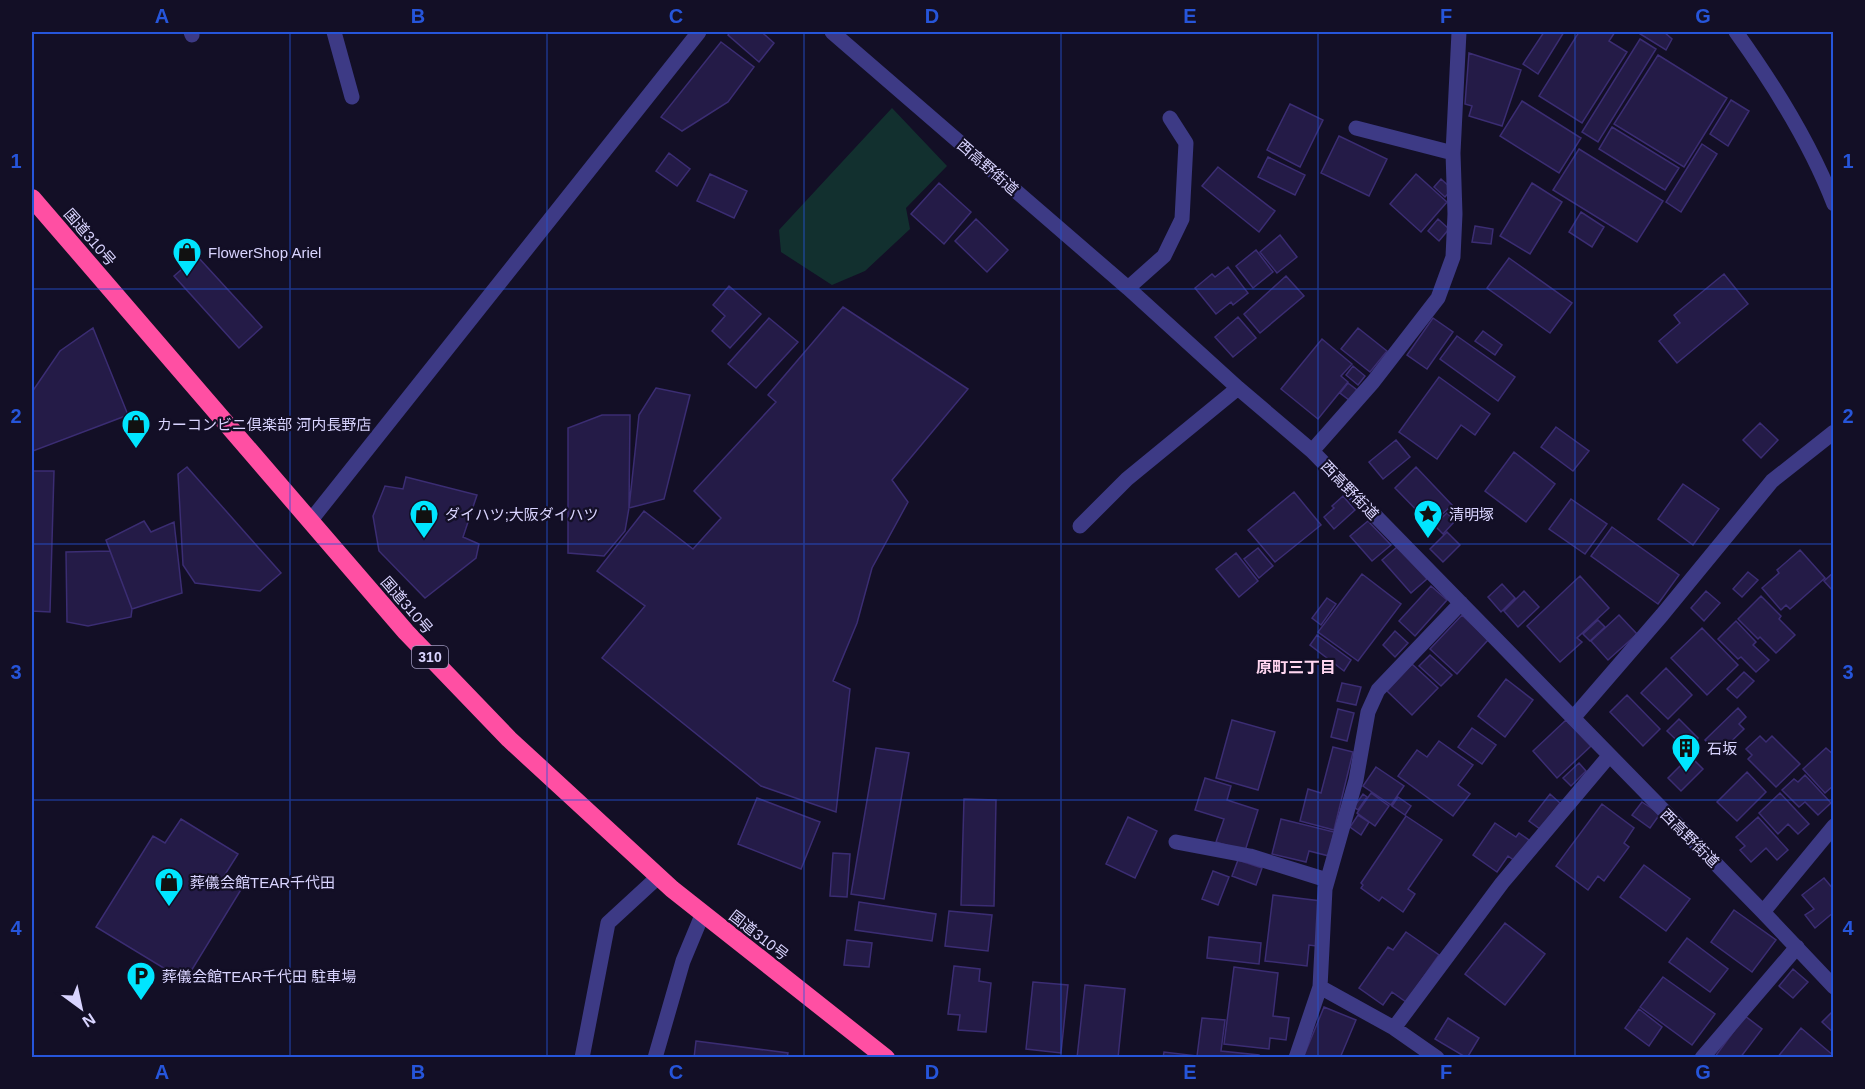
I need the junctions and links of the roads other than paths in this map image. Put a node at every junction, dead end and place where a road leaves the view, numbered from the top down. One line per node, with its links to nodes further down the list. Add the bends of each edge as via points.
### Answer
1 (334, 32): 6 (street)
2 (699, 32): 16 (street)
3 (831, 32): 12 (street, 西高野街道)
4 (1458, 32): 9 (street)
5 (1736, 32): 11 (street, via 1789,111)
6 (351, 97)
7 (1170, 118): 12 (street, via 1186,143 1182,219 1164,256)
8 (1356, 128): 9 (street)
9 (1453, 153): 15 (street, via 1453,257 1438,298 1373,382)
10 (32, 198): 16 (highway, 国道310号 / 310)
11 (1833, 200)
12 (1128, 288): 13 (street, 西高野街道)
13 (1238, 388): 15 (street, 西高野街道); 17 (street, via 1127,479)
14 (1833, 432): 19 (street, via 1772,481)
15 (1312, 451): 18 (street, 西高野街道)
16 (311, 520): 23 (highway, 国道310号 / 310, via 406,632 509,739)
17 (1080, 526)
18 (1461, 603): 19 (street, 西高野街道); 24 (street, via 1378,690 1368,712 1356,780)
19 (1573, 718): 20 (street, 西高野街道)
20 (1609, 756): 25 (street, 西高野街道); 30 (street, via 1502,883)
21 (1833, 826): 25 (street)
22 (1176, 842): 24 (street, via 1250,856)
23 (658, 877): 26 (highway, 国道310号 / 310); 31 (street, via 608,922)
24 (1327, 880): 28 (street)
25 (1763, 912): 27 (street, 西高野街道)
26 (703, 913): 32 (street, via 683,961); 33 (highway, 国道310号 / 310)
27 (1797, 947): 29 (street, 西高野街道); 36 (street)
28 (1320, 987): 30 (street); 34 (street)
29 (1833, 987)
30 (1394, 1028): 35 (street)
31 (582, 1058)
32 (655, 1058)
33 (886, 1058)
34 (1296, 1058)
35 (1437, 1058)
36 (1702, 1058)

